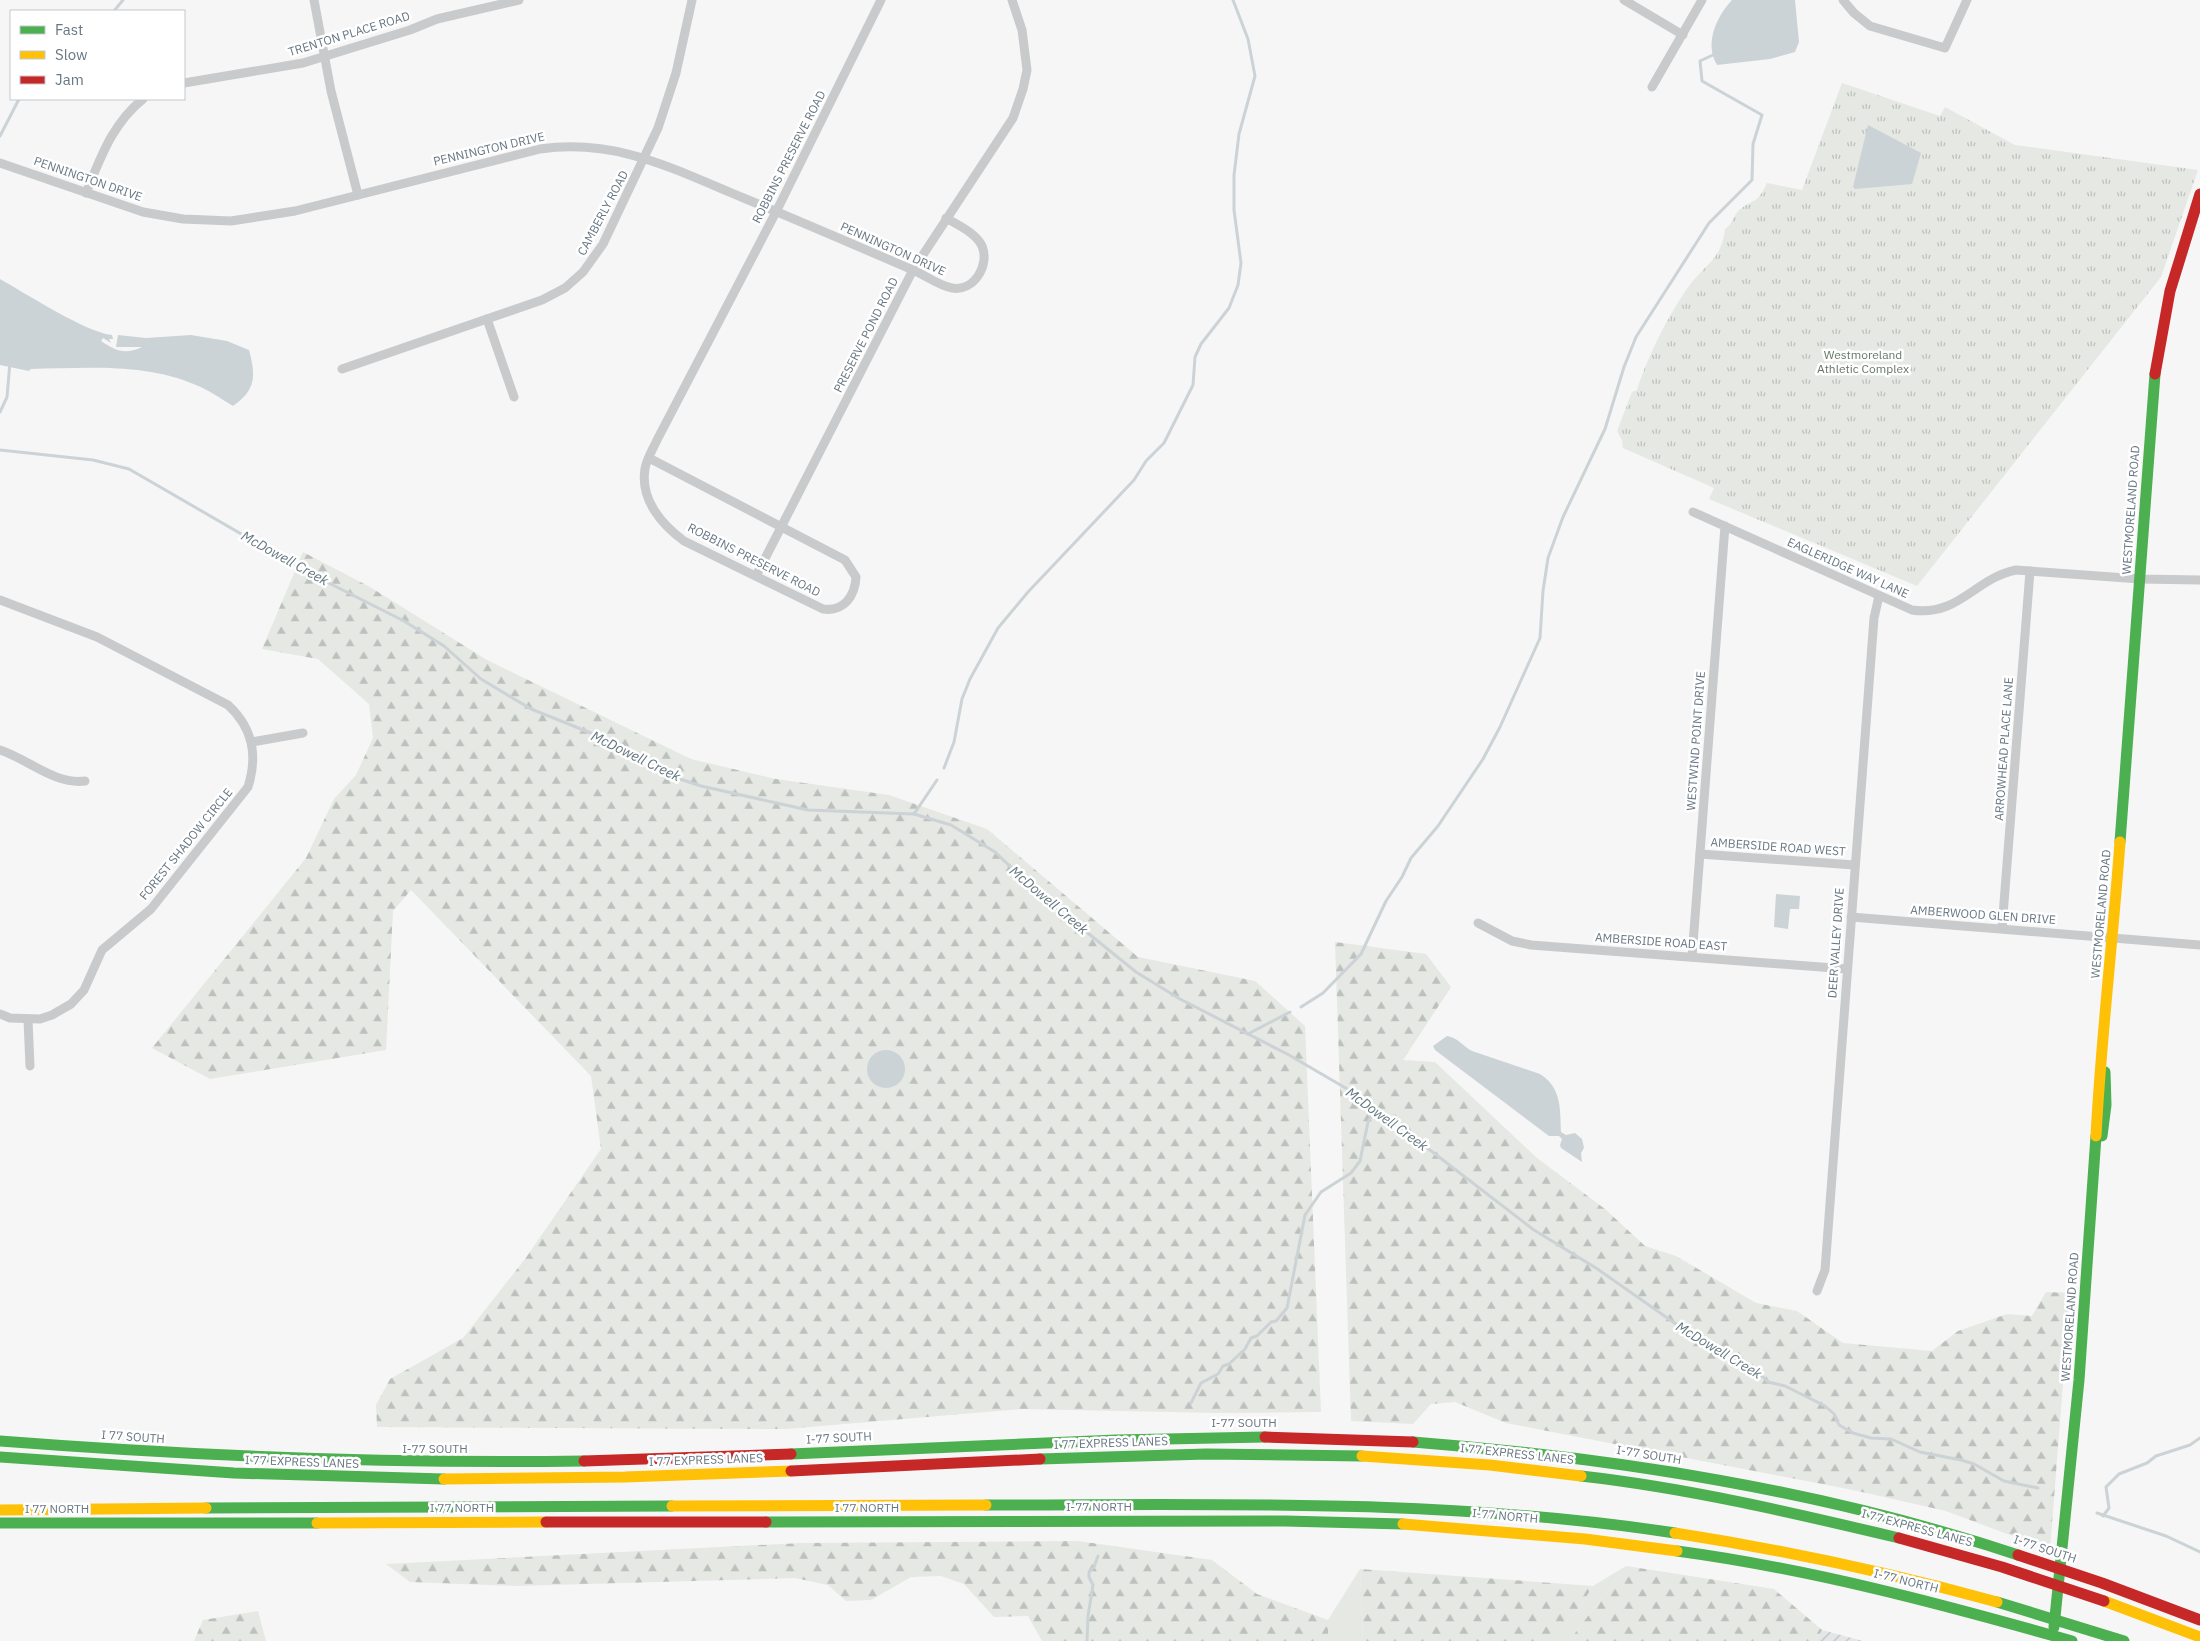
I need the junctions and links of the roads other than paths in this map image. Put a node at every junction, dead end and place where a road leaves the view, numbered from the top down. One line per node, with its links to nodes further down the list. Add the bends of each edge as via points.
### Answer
1 (314, 0): 11 (street)
2 (519, 0): 11 (street, TRENTON PLACE ROAD, via 437,19)
3 (692, 0): 15 (street, CAMBERLY ROAD, via 676,74)
4 (881, 0): 21 (street, ROBBINS PRESERVE ROAD)
5 (1012, 0): 22 (street, PRESERVE POND ROAD, via 1018,12 1026,52 1027,70 1019,105 1003,135)
6 (1624, 0): 10 (street)
7 (1702, 0): 10 (street)
8 (1843, 0): 9 (street, via 1870,26 1945,48)
9 (1967, 0)
10 (1683, 35): 13 (street)
11 (325, 57): 12 (street, TRENTON PLACE ROAD); 19 (street, via 330,91)
12 (185, 83)
13 (1652, 87)
14 (142, 100): 17 (street, via 110,136)
15 (645, 158): 19 (street, PENNINGTON DRIVE, via 614,149 564,146 483,162); 21 (street, PENNINGTON DRIVE); 24 (street, CAMBERLY ROAD, via 603,244 583,272 553,295)
16 (0, 163): 17 (street, PENNINGTON DRIVE)
17 (86, 193): 19 (street, PENNINGTON DRIVE, via 150,214 206,220 262,217)
18 (2200, 194): 20 (main road, WESTMORELAND ROAD)
19 (358, 195)
20 (2197, 208): 33 (main road, WESTMORELAND ROAD, via 2170,284 2158,344)
21 (776, 212): 23 (street, PENNINGTON DRIVE); 27 (street, ROBBINS PRESERVE ROAD)
22 (946, 218): 23 (street, PRESERVE POND ROAD); 23 (street, PENNINGTON DRIVE, via 974,236 982,247 984,263 979,277 966,286 952,288)
23 (913, 270): 30 (street, PRESERVE POND ROAD)
24 (487, 319): 25 (street, CAMBERLY ROAD); 26 (street)
25 (342, 369)
26 (514, 397)
27 (649, 458): 30 (street, ROBBINS PRESERVE ROAD); 32 (street, ROBBINS PRESERVE ROAD, via 645,468 645,489 654,512 667,528 684,541)
28 (1693, 512): 29 (street, EAGLERIDGE WAY LANE)
29 (1725, 526): 35 (street, EAGLERIDGE WAY LANE); 41 (street, WESTWIND POINT DRIVE)
30 (781, 527): 32 (street, PRESERVE POND ROAD); 32 (street, ROBBINS PRESERVE ROAD, via 851,566 856,577 853,595 840,607 823,609)
31 (2030, 571): 33 (street, EAGLERIDGE WAY LANE); 35 (street, EAGLERIDGE WAY LANE, via 2007,572 1933,612 1912,610); 45 (street, ARROWHEAD PLACE LANE)
32 (756, 576)
33 (2140, 579): 34 (street, EAGLERIDGE WAY LANE); 46 (main road, WESTMORELAND ROAD)
34 (2200, 580)
35 (1879, 596): 42 (street, DEER VALLEY DRIVE, via 1874,618)
36 (0, 600): 38 (street, FOREST SHADOW CIRCLE, via 97,637 228,705 244,722)
37 (303, 733): 38 (street)
38 (252, 742): 51 (street, FOREST SHADOW CIRCLE, via 252,775 248,787 232,809 151,909 102,950 79,997 64,1010)
39 (0, 750): 40 (street, via 64,780)
40 (85, 781)
41 (1700, 854): 42 (street, AMBERSIDE ROAD WEST); 48 (street, WESTWIND POINT DRIVE)
42 (1854, 865): 43 (street, DEER VALLEY DRIVE)
43 (1851, 917): 45 (street, AMBERWOOD GLEN DRIVE); 49 (street, DEER VALLEY DRIVE)
44 (1478, 923): 48 (street, AMBERSIDE ROAD EAST, via 1512,941 1531,945)
45 (2002, 928): 46 (street, AMBERWOOD GLEN DRIVE)
46 (2113, 938): 47 (street, AMBERWOOD GLEN DRIVE); 64 (main road, WESTMORELAND ROAD, via 2099,1073 2092,1204 2065,1535)
47 (2200, 946)
48 (1692, 957): 49 (street, AMBERSIDE ROAD EAST)
49 (1847, 969): 53 (street, DEER VALLEY DRIVE, via 1824,1270)
50 (0, 1014): 51 (street, FOREST SHADOW CIRCLE)
51 (28, 1020): 52 (street)
52 (30, 1066)
53 (1817, 1291)
54 (0, 1441): 56 (main road, I 77 SOUTH)
55 (0, 1457): 57 (main road, I 77 EXPRESS LANES, via 193,1471)
56 (265, 1458): 57 (main road); 62 (main road, I-77 SOUTH, via 419,1462 589,1461 1220,1437 1438,1444 1548,1454 1655,1469 1822,1502 2014,1553)
57 (410, 1478): 63 (main road, I 77 EXPRESS LANES, via 625,1477 1220,1453 1327,1454 1484,1464 1697,1492 1854,1526 2017,1571)
58 (1031, 1505): 59 (main road); 60 (main road, via 980,1513 951,1513); 66 (main road, via 1393,1506 1614,1524 1742,1544 1874,1570 1979,1597)
59 (0, 1510)
60 (924, 1521): 61 (main road, I 77 NORTH); 65 (main road, I-77 NORTH, via 1339,1521 1446,1525 1562,1535 1660,1547 1818,1575 1940,1603)
61 (0, 1523)
62 (2200, 1620)
63 (2200, 1637)
64 (2052, 1641)
65 (2072, 1641)
66 (2124, 1641)

